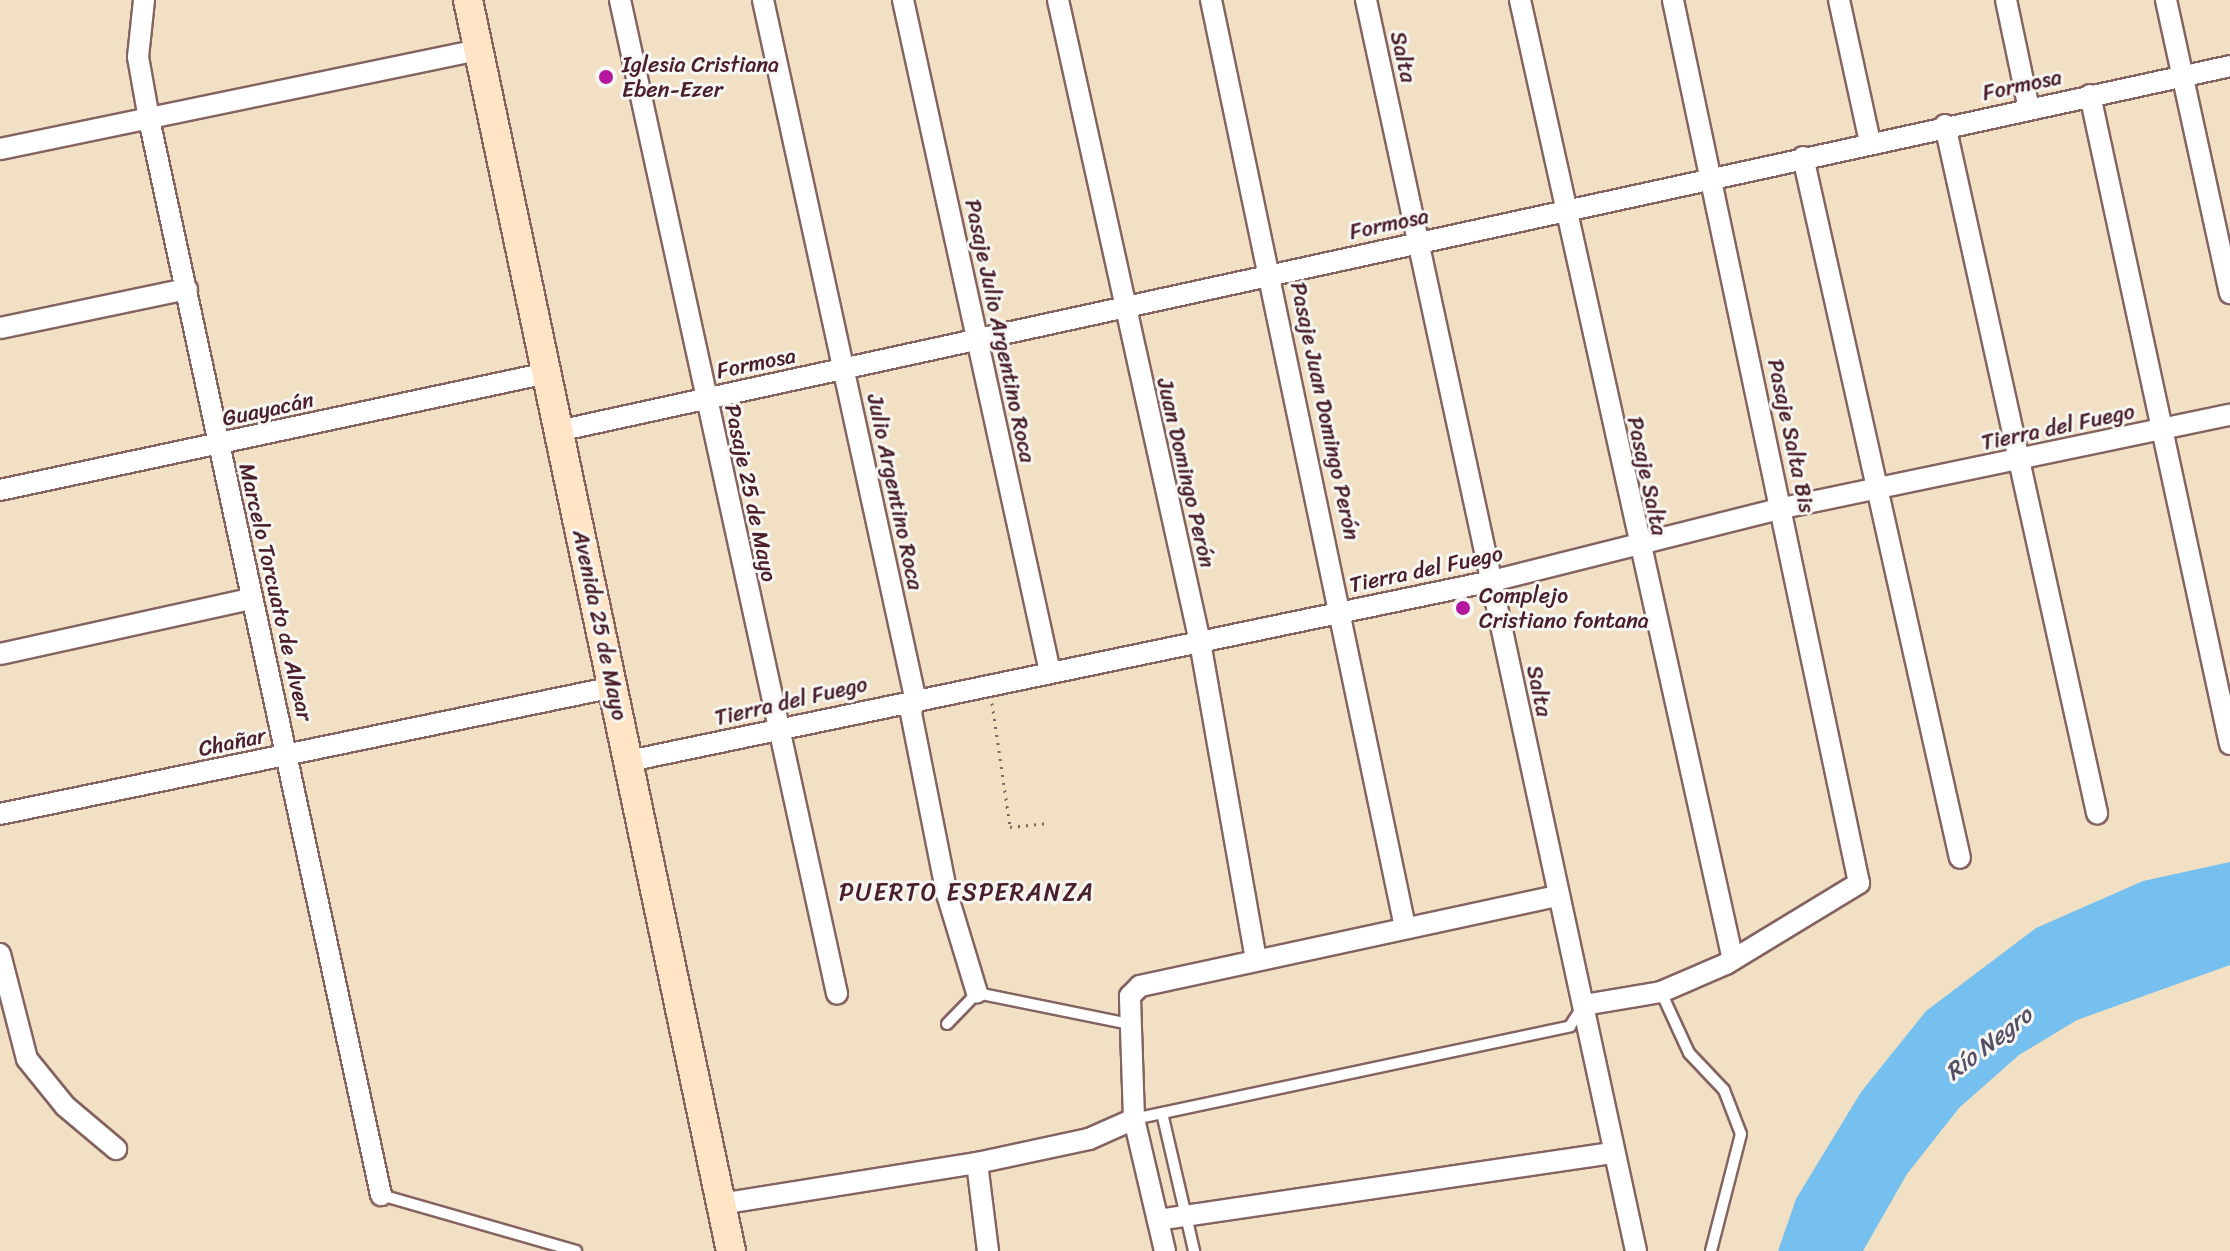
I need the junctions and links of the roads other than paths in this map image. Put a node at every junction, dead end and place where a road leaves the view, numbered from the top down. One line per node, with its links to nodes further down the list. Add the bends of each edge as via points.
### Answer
1 (144, 0): 19 (street, Marcelo Torcuato de Alvear, via 138,57)
2 (468, 0): 14 (main road, Avenida 25 de Mayo)
3 (620, 0): 35 (street, Pasaje 25 de Mayo)
4 (763, 0): 33 (street, Julio Argentino Roca)
5 (903, 0): 32 (street, Pasaje Julio Argentino Roca)
6 (1058, 0): 30 (street, Juan Domingo Perón)
7 (1211, 0): 27 (street, Pasaje Juan Domingo Perón)
8 (1366, 0): 26 (street, Salta)
9 (1520, 0): 25 (street, Pasaje Salta)
10 (1673, 0): 24 (street, Pasaje Salta Bis)
11 (1839, 0): 21 (street)
12 (2006, 0): 18 (street)
13 (2166, 0): 16 (street)
14 (478, 50): 19 (street); 34 (main road, Avenida 25 de Mayo)
15 (2230, 66): 16 (street, Formosa)
16 (2182, 76): 17 (street, Formosa); 29 (street)
17 (2090, 95): 18 (street, Formosa); 37 (street)
18 (2029, 109): 20 (street, Formosa)
19 (149, 119): 22 (street); 28 (street, Marcelo Torcuato de Alvear)
20 (1945, 125): 21 (street, Formosa); 40 (street)
21 (1870, 142): 23 (street, Formosa)
22 (0, 149)
23 (1803, 157): 24 (street, Formosa); 41 (street)
24 (1710, 177): 25 (street, Formosa); 43 (street, Pasaje Salta Bis)
25 (1565, 210): 26 (street, Formosa); 44 (street, Pasaje Salta)
26 (1420, 241): 27 (street, Formosa); 45 (street, Salta)
27 (1272, 274): 30 (street, Formosa); 47 (street, Pasaje Juan Domingo Perón)
28 (187, 289): 31 (street); 39 (street, Marcelo Torcuato de Alvear)
29 (2230, 293)
30 (1124, 306): 32 (street, Formosa); 48 (street, Juan Domingo Perón)
31 (0, 328)
32 (977, 339): 33 (street, Formosa); 50 (street, Pasaje Julio Argentino Roca)
33 (844, 368): 35 (street, Formosa); 52 (street, Julio Argentino Roca)
34 (547, 373): 38 (main road, Avenida 25 de Mayo); 39 (street, Guayacán)
35 (706, 399): 38 (street, Formosa); 53 (street, Pasaje 25 de Mayo)
36 (2230, 415): 37 (street, Tierra del Fuego)
37 (2161, 430): 40 (street, Tierra del Fuego); 54 (street)
38 (558, 431): 51 (main road, Avenida 25 de Mayo)
39 (223, 443): 42 (street, Guayacán); 46 (street, Marcelo Torcuato de Alvear, via 219,458)
40 (2019, 460): 41 (street, Tierra del Fuego); 57 (street)
41 (1875, 489): 43 (street, Tierra del Fuego); 59 (street)
42 (0, 490)
43 (1783, 508): 44 (street, Tierra del Fuego); 64 (street, Pasaje Salta Bis, via 1859,883)
44 (1637, 545): 45 (street, Tierra del Fuego); 64 (street, Pasaje Salta)
45 (1492, 581): 47 (street, Tierra del Fuego); 60 (street, Salta)
46 (250, 599): 49 (street); 55 (street, Marcelo Torcuato de Alvear)
47 (1341, 611): 48 (street, Tierra del Fuego); 61 (street, Pasaje Juan Domingo Perón)
48 (1200, 642): 50 (street, Tierra del Fuego); 63 (street, Juan Domingo Perón)
49 (0, 654)
50 (1050, 672): 52 (street, Tierra del Fuego)
51 (614, 687): 55 (street, Chañar); 56 (main road, Avenida 25 de Mayo)
52 (915, 697): 53 (street, Tierra del Fuego); 66 (street, Julio Argentino Roca, via 911,713 947,894)
53 (776, 729): 56 (street, Tierra del Fuego); 67 (street, Pasaje 25 de Mayo)
54 (2230, 744)
55 (290, 755): 58 (street, Chañar); 76 (street, Marcelo Torcuato de Alvear)
56 (629, 761): 77 (main road, Avenida 25 de Mayo)
57 (2097, 813)
58 (0, 814)
59 (1960, 858)
60 (1557, 896): 61 (street); 68 (street, Salta)
61 (1405, 927): 63 (street)
62 (0, 954): 73 (street, via 27,1059 65,1106)
63 (1256, 958): 70 (street, via 1140,986 1130,996)
64 (1733, 960): 65 (street)
65 (1661, 992): 68 (street); 86 (lane, via 1689,1053 1724,1090 1741,1134)
66 (977, 993): 69 (lane); 70 (lane)
67 (837, 994)
68 (1584, 1005): 71 (lane, via 1570,1026); 74 (street, Salta)
69 (947, 1024)
70 (1129, 1024): 72 (street)
71 (1162, 1113): 72 (lane); 78 (lane)
72 (1134, 1119): 75 (street, via 1089,1139); 79 (street)
73 (116, 1149)
74 (1612, 1153): 78 (street); 85 (street, Salta)
75 (977, 1163): 77 (street); 82 (street)
76 (381, 1195): 80 (lane)
77 (720, 1204): 81 (main road, Avenida 25 de Mayo)
78 (1186, 1216): 79 (street); 84 (lane)
79 (1158, 1220): 83 (street)
80 (576, 1251)
81 (731, 1251)
82 (988, 1251)
83 (1165, 1251)
84 (1194, 1251)
85 (1636, 1251)
86 (1711, 1251)

